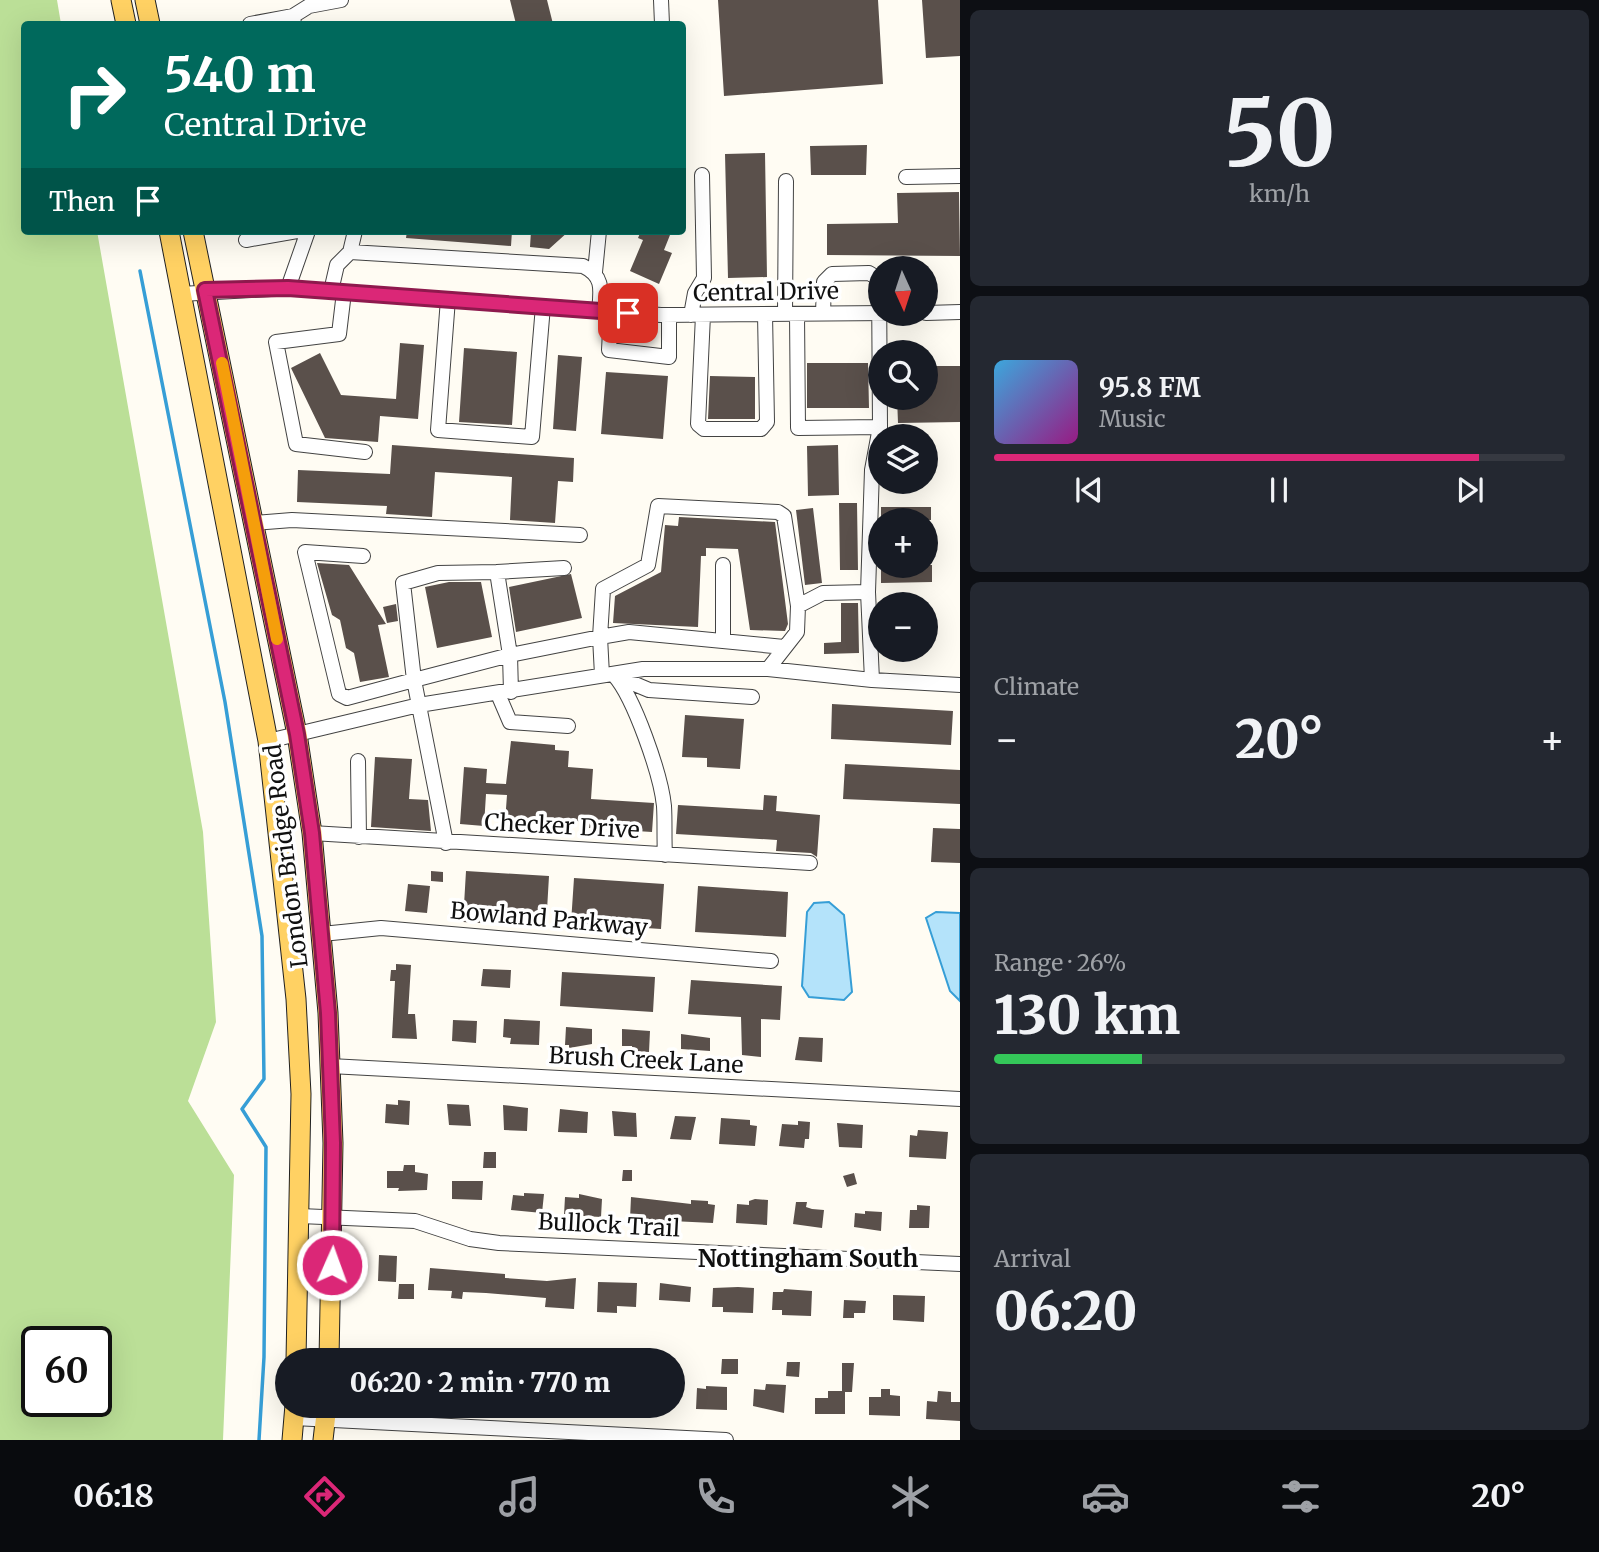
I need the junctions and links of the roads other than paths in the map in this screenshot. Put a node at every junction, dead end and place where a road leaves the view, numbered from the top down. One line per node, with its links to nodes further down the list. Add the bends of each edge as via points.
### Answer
1 (121, 0): 6 (main road)
2 (145, 0): 7 (main road)
3 (341, 0): 5 (street, via 309,6)
4 (662, 0): 8 (street)
5 (293, 20)
6 (125, 21)
7 (149, 21)
8 (662, 21)
9 (702, 175): 37 (street, via 704,278 695,293)
10 (960, 176): 11 (street)
11 (906, 177)
12 (786, 181): 34 (street)
13 (170, 235): 26 (main road, London Bridge Road)
14 (194, 235): 24 (main road, London Bridge Road)
15 (274, 235): 19 (street)
16 (306, 235): 23 (street)
17 (354, 235): 20 (street)
18 (600, 235): 21 (street)
19 (246, 240)
20 (350, 252): 21 (street, via 583,266); 25 (street, via 337,265)
21 (595, 272): 29 (street, via 602,284)
22 (868, 273): 35 (street, via 832,274 824,282)
23 (288, 288): 24 (street, Central Drive); 25 (street, Central Drive)
24 (205, 290): 26 (street, Central Drive); 43 (main road, London Bridge Road)
25 (337, 292): 27 (street, Central Drive); 41 (street, via 339,334 276,342 296,443)
26 (181, 294): 67 (main road, London Bridge Road)
27 (448, 299): 28 (street, Central Drive); 28 (street, via 438,430 532,437)
28 (543, 306): 29 (street, Central Drive)
29 (605, 311): 36 (street, Central Drive); 36 (street, via 608,350 651,356 669,357)
30 (960, 312): 32 (street)
31 (868, 313): 35 (street, Central Drive)
32 (938, 313)
33 (765, 314): 34 (street, Central Drive); 37 (street, Central Drive); 37 (street, via 767,422 761,429 704,429 698,424)
34 (791, 314): 35 (street, Central Drive); 40 (street, via 798,428)
35 (823, 314)
36 (670, 315): 37 (street, Central Drive)
37 (697, 315)
38 (884, 326): 39 (street)
39 (880, 424)
40 (868, 427)
41 (366, 452)
42 (871, 494): 49 (street)
43 (253, 523): 44 (street, via 292,520); 66 (main road, London Bridge Road)
44 (580, 535)
45 (363, 556): 59 (street, via 305,552 339,694 347,698)
46 (723, 565): 53 (street)
47 (564, 568): 48 (street)
48 (496, 572): 55 (street); 59 (street, via 438,573 403,583)
49 (868, 592)
50 (868, 593): 51 (street, via 823,593)
51 (798, 606): 52 (street, via 784,516 778,512 658,506 648,565 603,589); 54 (street, via 797,632)
52 (600, 637): 53 (street, via 629,632); 55 (street); 58 (street)
53 (723, 641): 54 (street)
54 (784, 647): 57 (street)
55 (510, 655): 59 (street); 62 (street)
56 (871, 662): 60 (street)
57 (768, 669): 58 (street, via 643,669); 60 (street)
58 (608, 675): 62 (street); 63 (street, via 649,690); 72 (street, via 626,688 650,756 663,803)
59 (414, 680): 64 (street)
60 (872, 680): 61 (street)
61 (960, 685)
62 (504, 693): 64 (street); 65 (street, via 510,722)
63 (752, 697)
64 (419, 705): 66 (street); 71 (street)
65 (568, 726)
66 (297, 734): 67 (street); 69 (main road, London Bridge Road)
67 (268, 741): 78 (main road, London Bridge Road, via 296,999)
68 (358, 761): 70 (street)
69 (312, 833): 70 (street, Checker Drive); 74 (main road, London Bridge Road)
70 (359, 837): 71 (street, Checker Drive)
71 (446, 843): 72 (street, Checker Drive)
72 (665, 855): 73 (street, Checker Drive)
73 (810, 863)
74 (322, 934): 75 (street, Bowland Parkway, via 381,928); 76 (main road, London Bridge Road)
75 (771, 961)
76 (330, 1066): 77 (street, Brush Creek Lane); 79 (main road, London Bridge Road)
77 (960, 1099)
78 (300, 1216): 79 (street, Bullock Trail); 81 (main road, London Bridge Road)
79 (334, 1216): 80 (street, Bullock Trail, via 415,1221 499,1243); 82 (main road, London Bridge Road)
80 (960, 1264)
81 (296, 1348)
82 (329, 1348)
83 (294, 1418): 87 (main road)
84 (326, 1418): 88 (main road)
85 (401, 1418): 86 (street)
86 (660, 1439): 89 (street)
87 (292, 1440)
88 (323, 1440)
89 (726, 1440)

